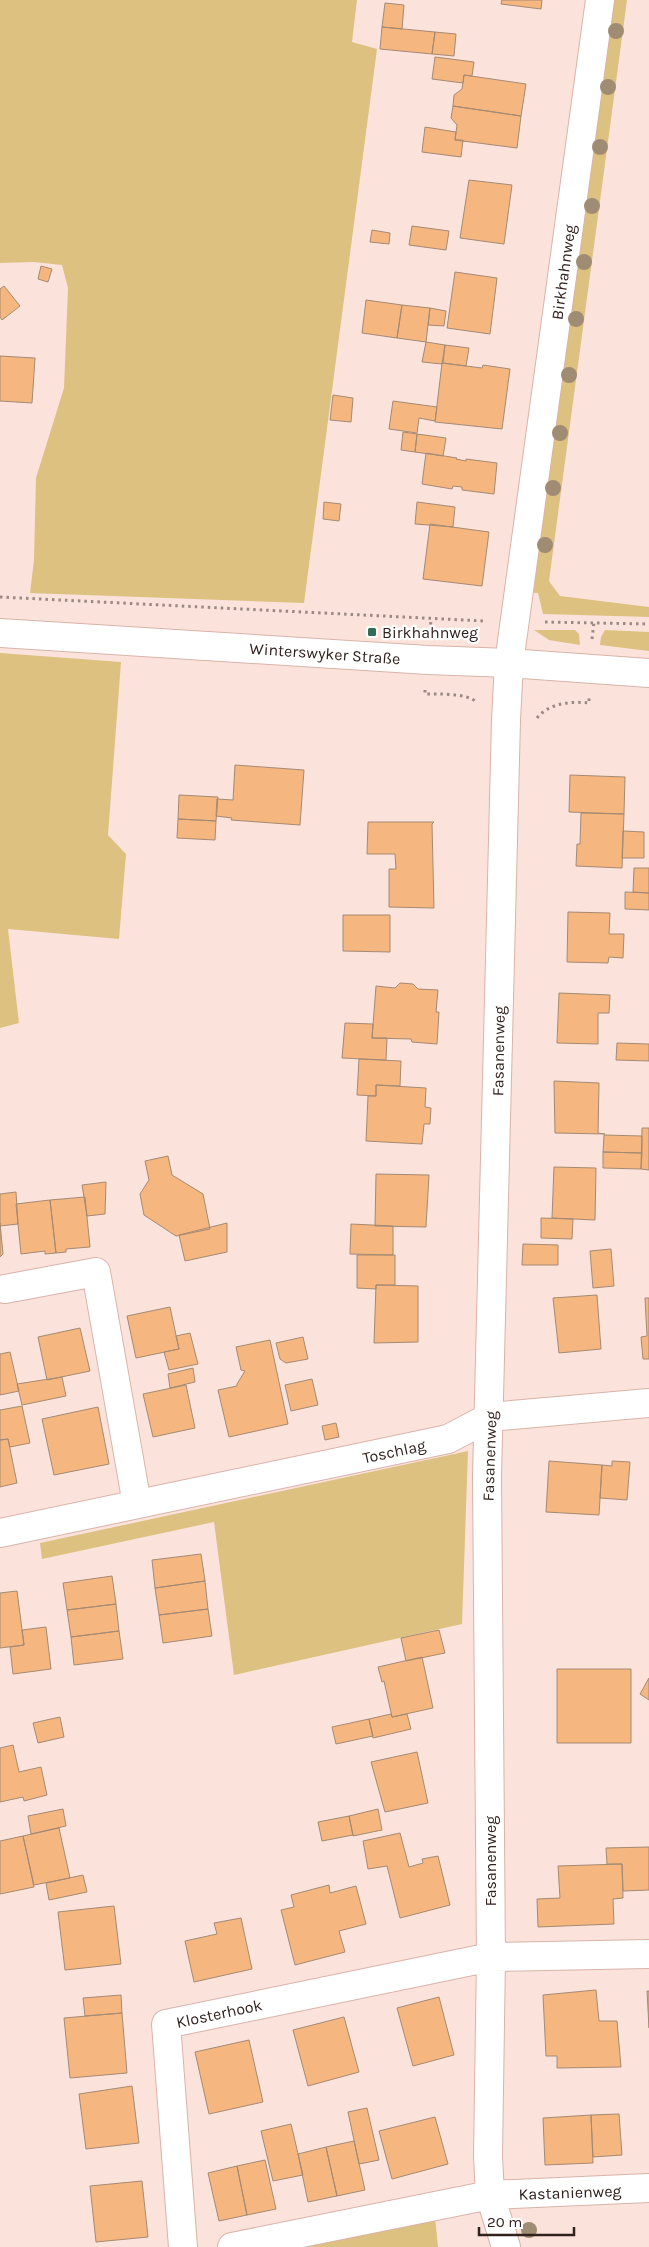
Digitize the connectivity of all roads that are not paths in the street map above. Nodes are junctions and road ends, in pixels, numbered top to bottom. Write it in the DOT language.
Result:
graph roads {
  1 [pos="600,0"];
  2 [pos="0,633"];
  3 [pos="509,663"];
  4 [pos="649,673"];
  5 [pos="5,1289"];
  6 [pos="649,1403"];
  7 [pos="490,1417"];
  8 [pos="137,1504"];
  9 [pos="0,1533"];
  10 [pos="649,1954"];
  11 [pos="491,1957"];
  12 [pos="649,2188"];
  13 [pos="490,2195"];
  14 [pos="183,2247"];
  15 [pos="232,2247"];
  16 [pos="506,2247"];
  1 -- 3 [label="street, Birkhahnweg"];
  2 -- 3 [label="street, Winterswyker Straße"];
  3 -- 4 [label="street, Winterswyker Straße"];
  3 -- 7 [label="street, Fasanenweg"];
  5 -- 8 [label="street"];
  6 -- 7 [label="street, Toschlag"];
  7 -- 8 [label="street, Toschlag"];
  7 -- 11 [label="street, Fasanenweg"];
  8 -- 9 [label="street, Toschlag"];
  10 -- 11 [label="street"];
  11 -- 13 [label="street, Fasanenweg"];
  11 -- 14 [label="street, Klosterhook"];
  12 -- 13 [label="street, Kastanienweg"];
  13 -- 15 [label="street"];
  13 -- 16 [label="street, Fasanenweg"];
}
